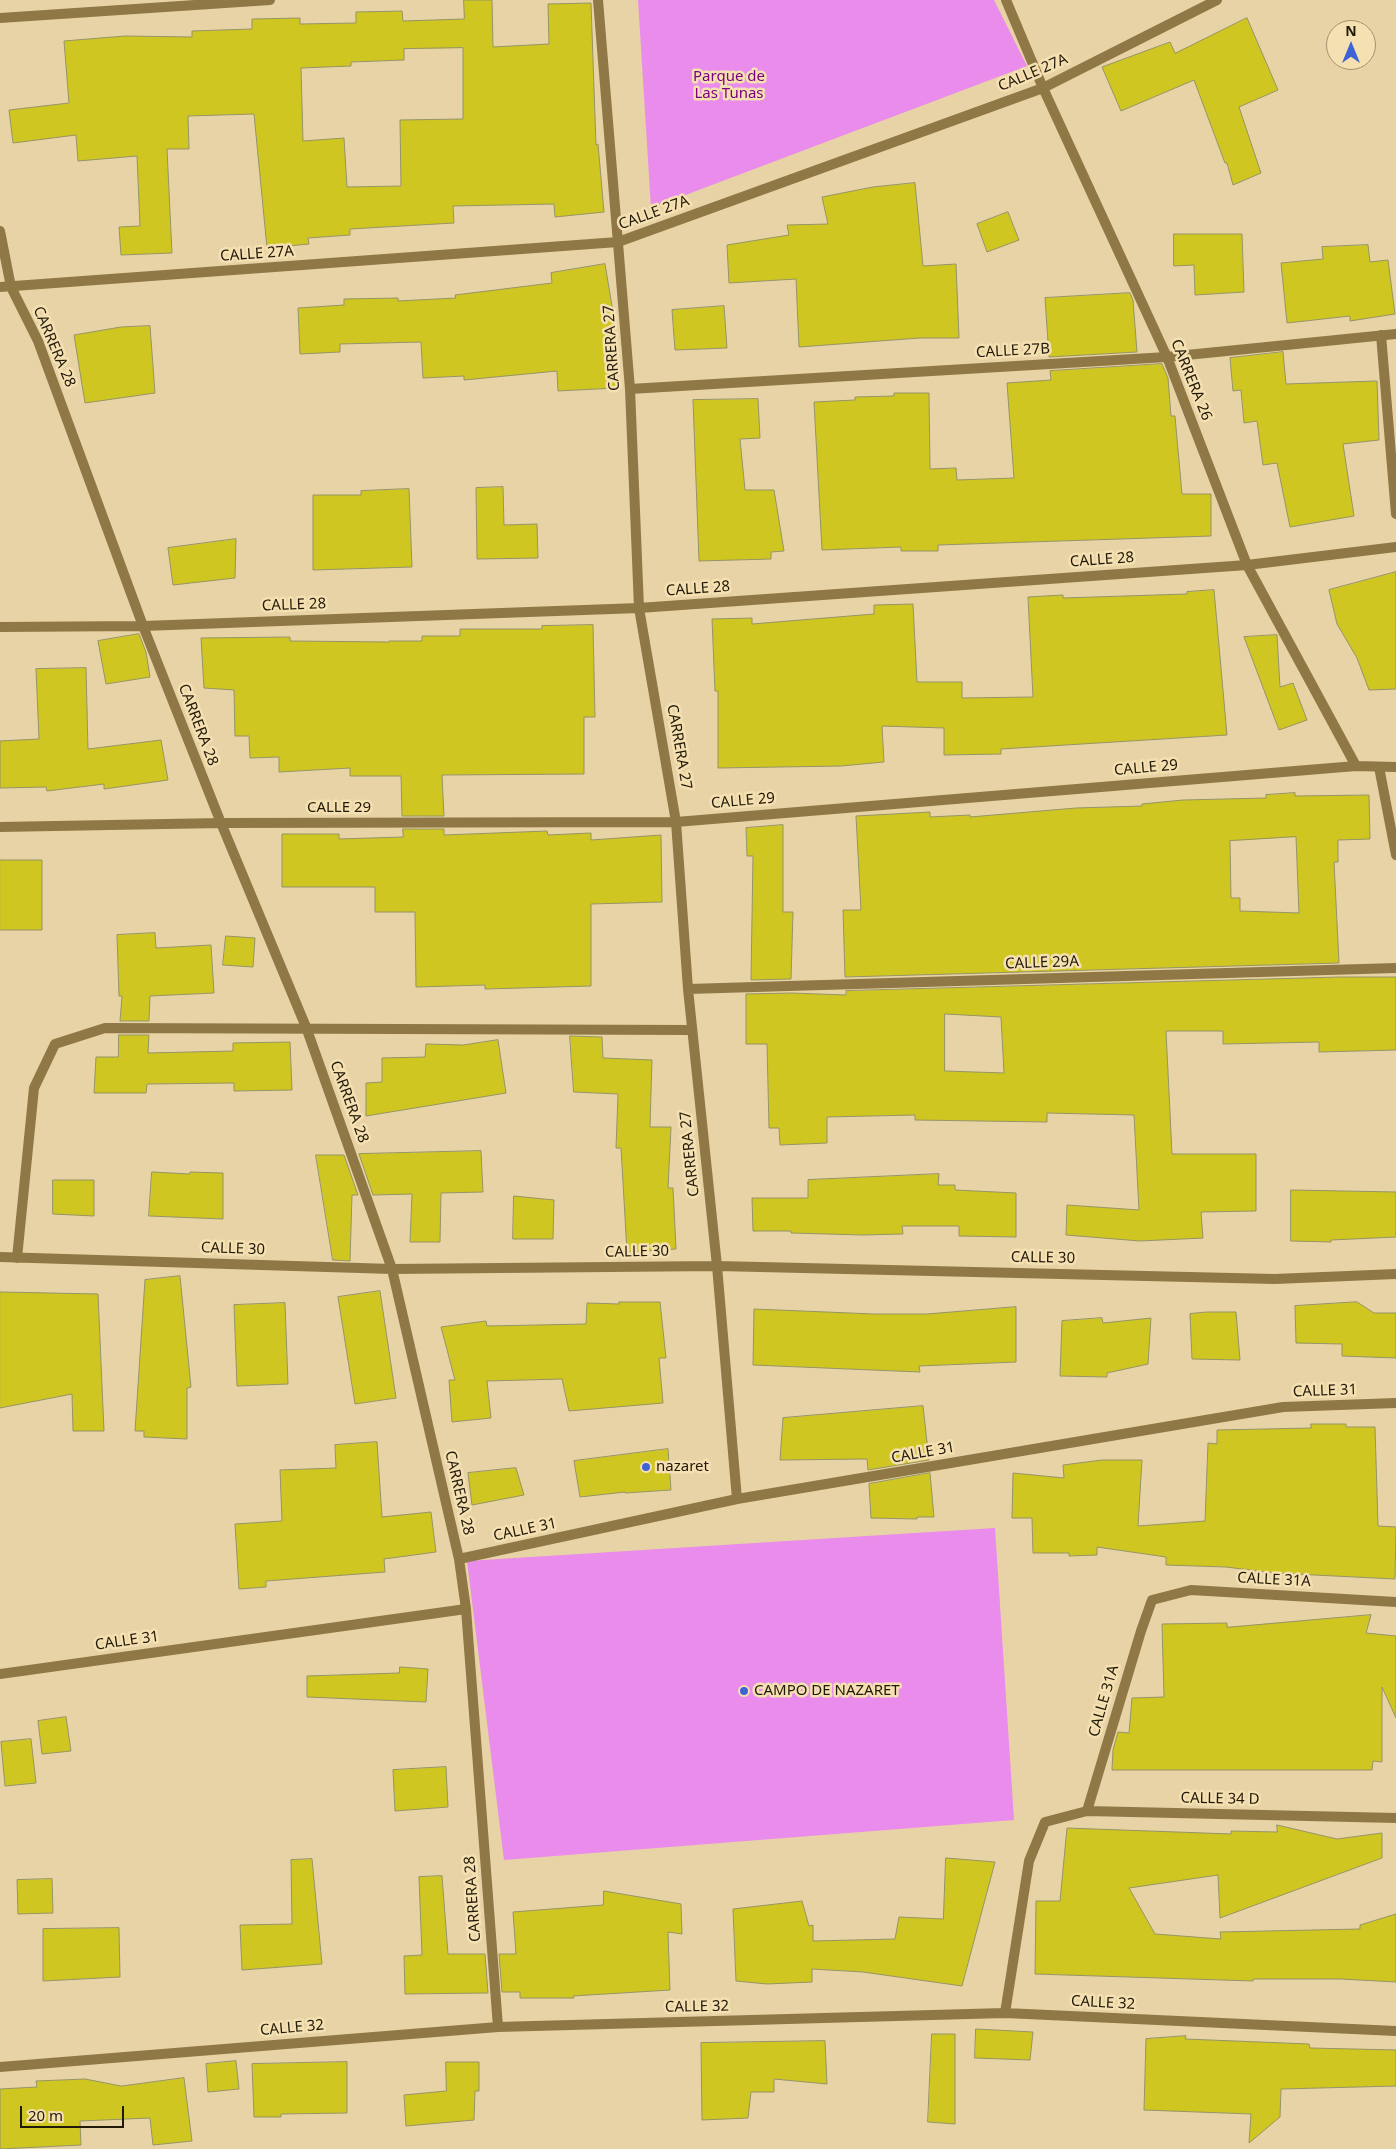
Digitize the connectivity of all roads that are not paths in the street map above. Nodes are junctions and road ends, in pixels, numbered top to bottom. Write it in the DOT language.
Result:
graph roads {
  1 [pos="270,0"];
  2 [pos="598,0"];
  3 [pos="1006,0"];
  4 [pos="1217,0"];
  5 [pos="0,18"];
  6 [pos="1043,88"];
  7 [pos="0,231"];
  8 [pos="618,242"];
  9 [pos="0,287"];
  10 [pos="11,287"];
  11 [pos="1396,334"];
  12 [pos="1381,335"];
  13 [pos="1167,356"];
  14 [pos="630,389"];
  15 [pos="1396,514"];
  16 [pos="1396,547"];
  17 [pos="1247,565"];
  18 [pos="639,608"];
  19 [pos="143,626"];
  20 [pos="0,627"];
  21 [pos="1356,766"];
  22 [pos="1396,767"];
  23 [pos="1380,768"];
  24 [pos="676,822"];
  25 [pos="221,823"];
  26 [pos="0,827"];
  27 [pos="1396,856"];
  28 [pos="1396,968"];
  29 [pos="688,989"];
  30 [pos="306,1027"];
  31 [pos="692,1030"];
  32 [pos="0,1257"];
  33 [pos="16,1258"];
  34 [pos="717,1266"];
  35 [pos="392,1269"];
  36 [pos="1396,1274"];
  37 [pos="1396,1403"];
  38 [pos="737,1499"];
  39 [pos="459,1559"];
  40 [pos="1396,1602"];
  41 [pos="466,1609"];
  42 [pos="0,1674"];
  43 [pos="1087,1811"];
  44 [pos="1396,1818"];
  45 [pos="1006,2014"];
  46 [pos="498,2027"];
  47 [pos="1396,2031"];
  48 [pos="0,2067"];
  1 -- 5 [label="street"];
  2 -- 8 [label="street, CARRERA 27"];
  3 -- 6 [label="street, CARRERA 26"];
  4 -- 6 [label="street, CALLE 27A"];
  6 -- 8 [label="street, CALLE 27A"];
  6 -- 13 [label="street, CARRERA 26"];
  7 -- 10 [label="street, CARRERA 28"];
  8 -- 10 [label="street, CALLE 27A"];
  8 -- 14 [label="street, CARRERA 27"];
  9 -- 10 [label="street, CALLE 27A"];
  10 -- 19 [label="street, CARRERA 28"];
  11 -- 12 [label="street, CALLE 27B"];
  12 -- 13 [label="street, CALLE 27B"];
  12 -- 15 [label="street"];
  13 -- 14 [label="street, CALLE 27B"];
  13 -- 17 [label="street, CARRERA 26"];
  14 -- 18 [label="street, CARRERA 27"];
  16 -- 17 [label="street, CALLE 28"];
  17 -- 18 [label="street, CALLE 28"];
  17 -- 21 [label="street, CARRERA 26"];
  18 -- 19 [label="street, CALLE 28"];
  18 -- 24 [label="street, CARRERA 27"];
  19 -- 20 [label="street, CALLE 28"];
  19 -- 25 [label="street, CARRERA 28"];
  21 -- 23 [label="street, CALLE 29"];
  21 -- 24 [label="street, CALLE 29"];
  22 -- 23 [label="street, CALLE 29"];
  23 -- 27 [label="street"];
  24 -- 25 [label="street, CALLE 29"];
  24 -- 29 [label="street, CARRERA 27"];
  25 -- 26 [label="street, CALLE 29"];
  25 -- 30 [label="street, CARRERA 28"];
  28 -- 29 [label="street, CALLE 29A"];
  29 -- 31 [label="street, CARRERA 27"];
  30 -- 31 [label="street"];
  30 -- 33 [label="street"];
  30 -- 35 [label="street, CARRERA 28"];
  31 -- 34 [label="street, CARRERA 27"];
  32 -- 33 [label="street, CALLE 30"];
  33 -- 35 [label="street, CALLE 30"];
  34 -- 35 [label="street, CALLE 30"];
  34 -- 36 [label="street, CALLE 30"];
  34 -- 38 [label="street, CARRERA 27"];
  35 -- 39 [label="street, CARRERA 28"];
  37 -- 38 [label="street, CALLE 31"];
  38 -- 39 [label="street, CALLE 31"];
  39 -- 41 [label="street, CARRERA 28"];
  40 -- 43 [label="street, CALLE 31A"];
  41 -- 42 [label="street, CALLE 31"];
  41 -- 46 [label="street, CARRERA 28"];
  43 -- 44 [label="street, CALLE 34 D"];
  43 -- 45 [label="street, CALLE 34 D"];
  45 -- 46 [label="street, CALLE 32"];
  45 -- 47 [label="street, CALLE 32"];
  46 -- 48 [label="street, CALLE 32"];
}
